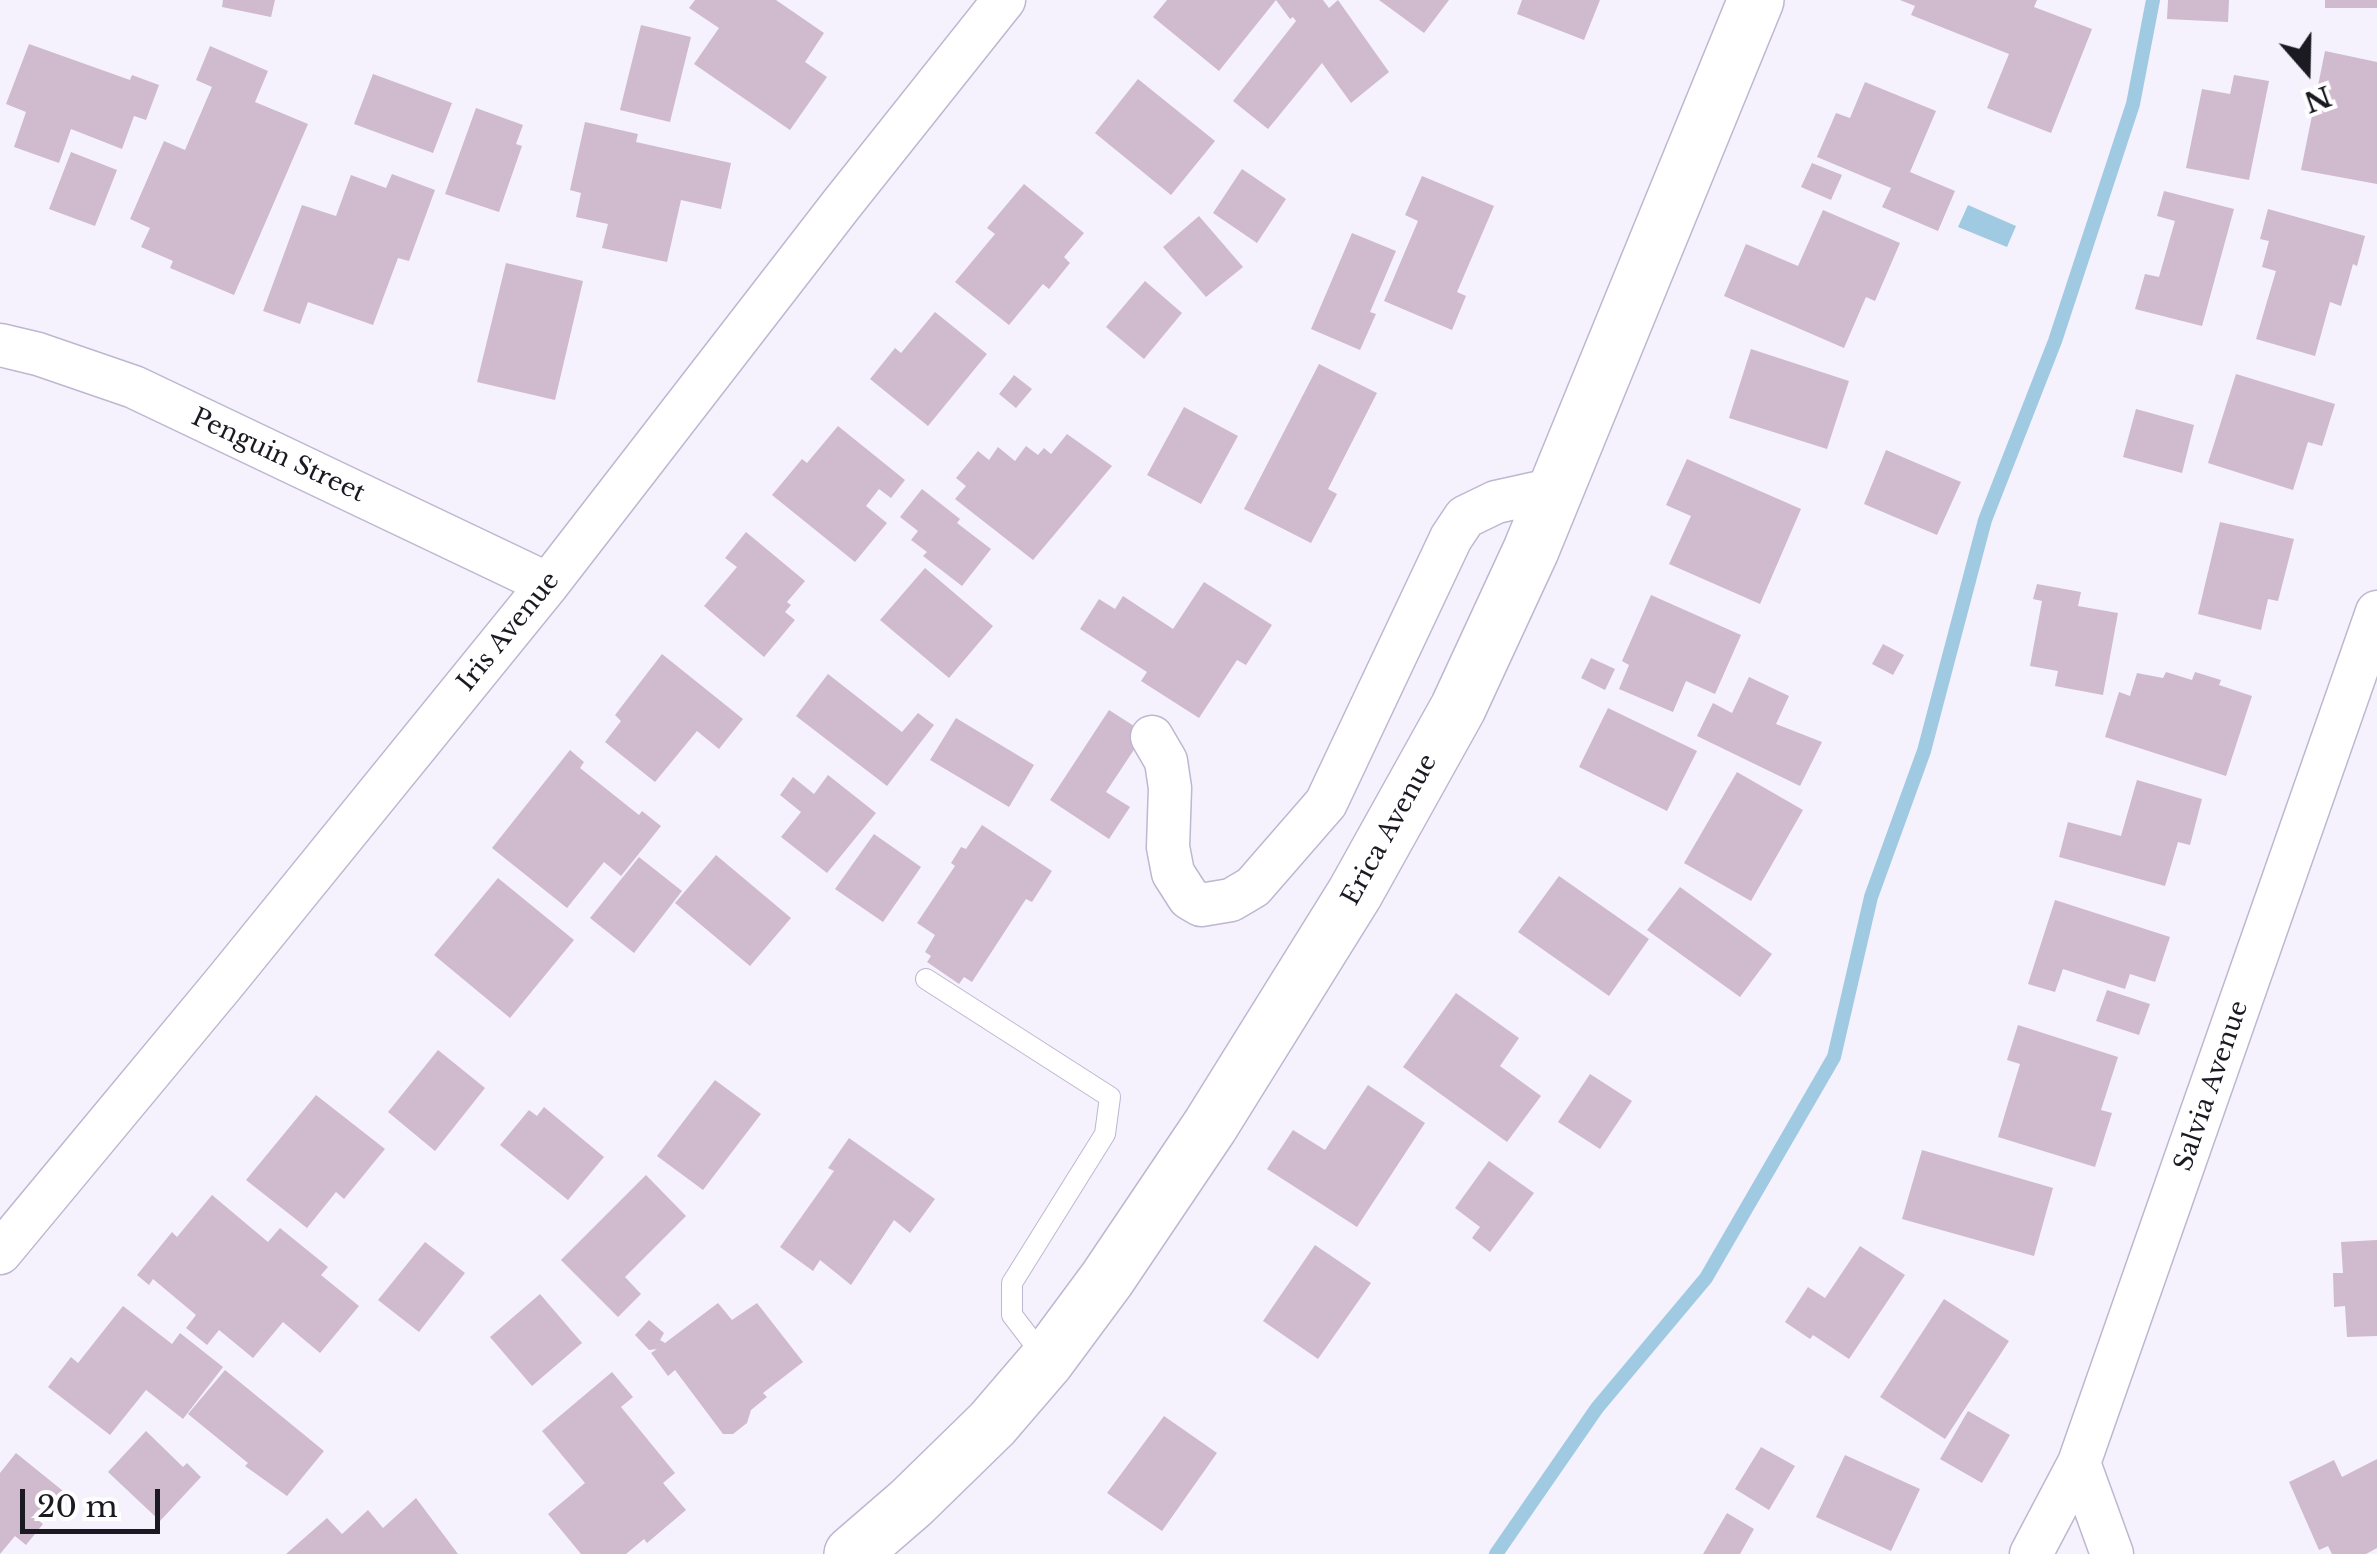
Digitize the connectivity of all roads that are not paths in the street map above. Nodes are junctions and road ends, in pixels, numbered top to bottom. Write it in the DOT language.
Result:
graph roads {
  1 [pos="1004,0"];
  2 [pos="1756,0"];
  3 [pos="0,346"];
  4 [pos="1555,489"];
  5 [pos="548,584"];
  6 [pos="2377,612"];
  7 [pos="1152,737"];
  8 [pos="926,979"];
  9 [pos="0,1253"];
  10 [pos="1047,1360"];
  11 [pos="2079,1463"];
  12 [pos="852,1554"];
  13 [pos="2031,1554"];
  14 [pos="2112,1554"];
  1 -- 5 [label="street, Iris Avenue"];
  2 -- 4 [label="street, Erica Avenue"];
  3 -- 5 [label="street, Penguin Street"];
  4 -- 7 [label="street"];
  4 -- 10 [label="street, Erica Avenue"];
  5 -- 9 [label="street, Iris Avenue"];
  6 -- 11 [label="street, Salvia Avenue"];
  8 -- 10 [label="lane"];
  10 -- 12 [label="street, Erica Avenue"];
  11 -- 13 [label="street, Salvia Avenue"];
  11 -- 14 [label="street"];
}
